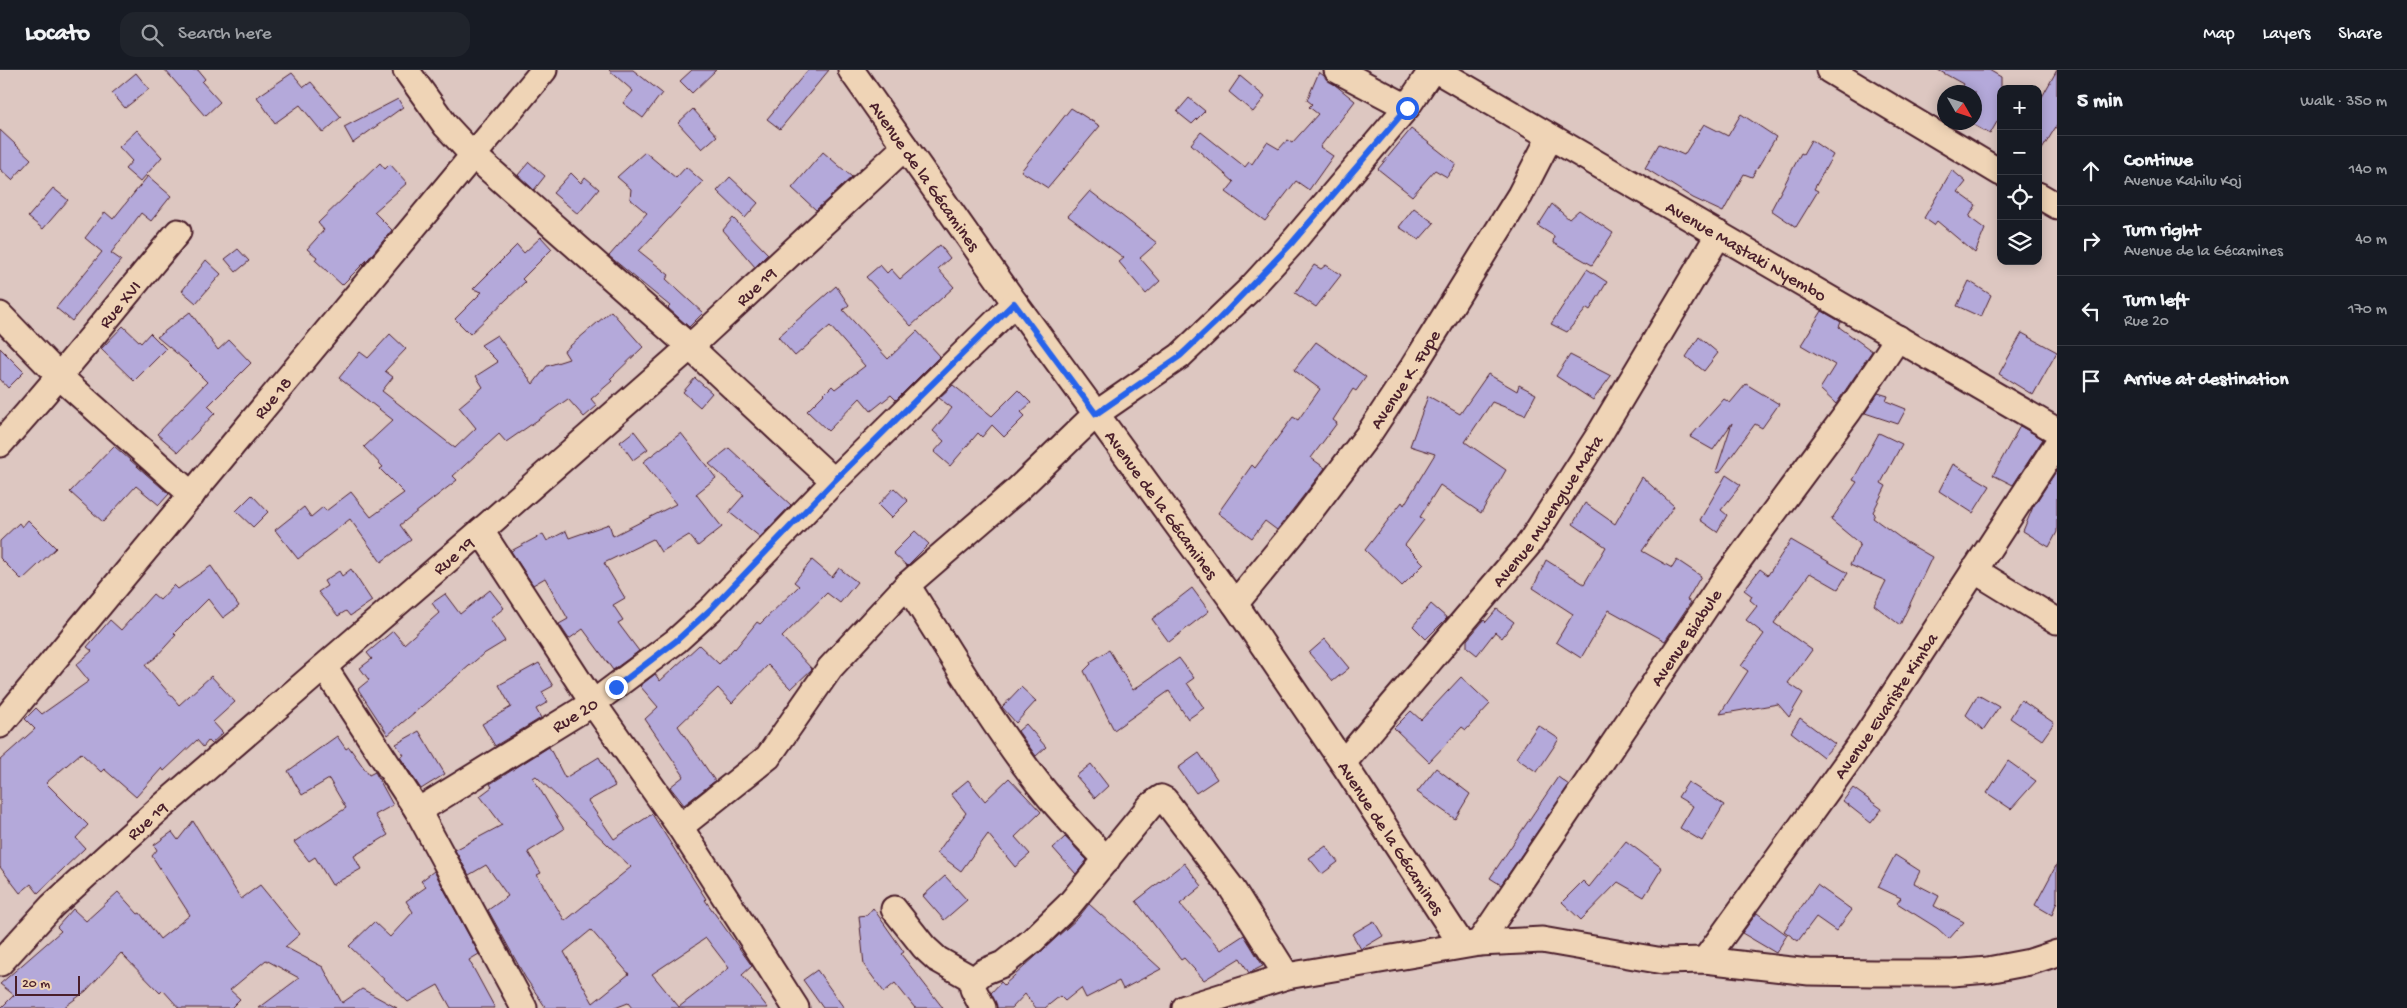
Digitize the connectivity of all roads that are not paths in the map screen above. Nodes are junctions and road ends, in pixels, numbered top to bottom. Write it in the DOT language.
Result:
graph roads {
  1 [pos="406,70"];
  2 [pos="544,70"];
  3 [pos="851,70"];
  4 [pos="1337,70"];
  5 [pos="1434,70"];
  6 [pos="1829,70"];
  7 [pos="1407,108"];
  8 [pos="1550,137"];
  9 [pos="906,147"];
  10 [pos="472,154"];
  11 [pos="1997,171"];
  12 [pos="2042,197"];
  13 [pos="2057,206"];
  14 [pos="178,232"];
  15 [pos="1719,234"];
  16 [pos="1014,303"];
  17 [pos="0,316"];
  18 [pos="1898,338"];
  19 [pos="690,347"];
  20 [pos="60,377"];
  21 [pos="1096,414"];
  22 [pos="2057,431"];
  23 [pos="0,444"];
  24 [pos="2057,444"];
  25 [pos="834,481"];
  26 [pos="192,495"];
  27 [pos="481,531"];
  28 [pos="1974,570"];
  29 [pos="907,585"];
  30 [pos="1235,604"];
  31 [pos="2057,621"];
  32 [pos="324,667"];
  33 [pos="593,703"];
  34 [pos="0,725"];
  35 [pos="1343,763"];
  36 [pos="418,811"];
  37 [pos="680,827"];
  38 [pos="1107,860"];
  39 [pos="894,908"];
  40 [pos="1470,944"];
  41 [pos="2057,953"];
  42 [pos="1705,960"];
  43 [pos="0,963"];
  44 [pos="1287,976"];
  45 [pos="974,980"];
  46 [pos="524,1008"];
  47 [pos="796,1008"];
  48 [pos="983,1008"];
  49 [pos="1185,1008"];
  1 -- 10 [label="street"];
  2 -- 10 [label="street, Rue 18"];
  3 -- 9 [label="street, Avenue de la Gécamines"];
  4 -- 7 [label="street"];
  5 -- 7 [label="street"];
  5 -- 8 [label="street, Avenue Mastaki Nyembo"];
  6 -- 11 [label="street"];
  7 -- 21 [label="street"];
  8 -- 15 [label="street, Avenue Mastaki Nyembo"];
  8 -- 30 [label="street, Avenue K. Fupe"];
  9 -- 16 [label="street, Avenue de la Gécamines"];
  9 -- 19 [label="street, Rue 19"];
  10 -- 19 [label="street"];
  10 -- 26 [label="street, Rue 18"];
  12 -- 13 [label="street"];
  14 -- 20 [label="street, Rue XVI"];
  15 -- 18 [label="street, Avenue Mastaki Nyembo"];
  15 -- 35 [label="street, Avenue Mwengwe Mata"];
  16 -- 21 [label="street, Avenue de la Gécamines"];
  16 -- 25 [label="street, Rue 20"];
  17 -- 20 [label="street"];
  18 -- 22 [label="street, Avenue Mastaki Nyembo"];
  18 -- 40 [label="street, Avenue Biabule"];
  19 -- 25 [label="street"];
  19 -- 27 [label="street, Rue 19"];
  20 -- 23 [label="street, Rue XVI"];
  20 -- 26 [label="street"];
  21 -- 29 [label="street"];
  21 -- 30 [label="street, Avenue de la Gécamines"];
  24 -- 28 [label="street, Avenue Evariste Kimba"];
  25 -- 33 [label="street, Rue 20"];
  26 -- 34 [label="street, Rue 18"];
  27 -- 32 [label="street, Rue 19"];
  27 -- 33 [label="street"];
  28 -- 31 [label="street"];
  28 -- 42 [label="street, Avenue Evariste Kimba"];
  29 -- 37 [label="street"];
  29 -- 38 [label="street"];
  30 -- 35 [label="street, Avenue de la Gécamines"];
  32 -- 36 [label="street"];
  32 -- 43 [label="street, Rue 19"];
  33 -- 36 [label="street, Rue 20"];
  33 -- 37 [label="street"];
  35 -- 40 [label="street, Avenue de la Gécamines"];
  36 -- 46 [label="street"];
  37 -- 47 [label="street"];
  38 -- 44 [label="street"];
  38 -- 45 [label="street"];
  39 -- 45 [label="street"];
  40 -- 42 [label="street"];
  40 -- 44 [label="street"];
  41 -- 42 [label="street"];
  44 -- 49 [label="street"];
  45 -- 48 [label="street"];
}
